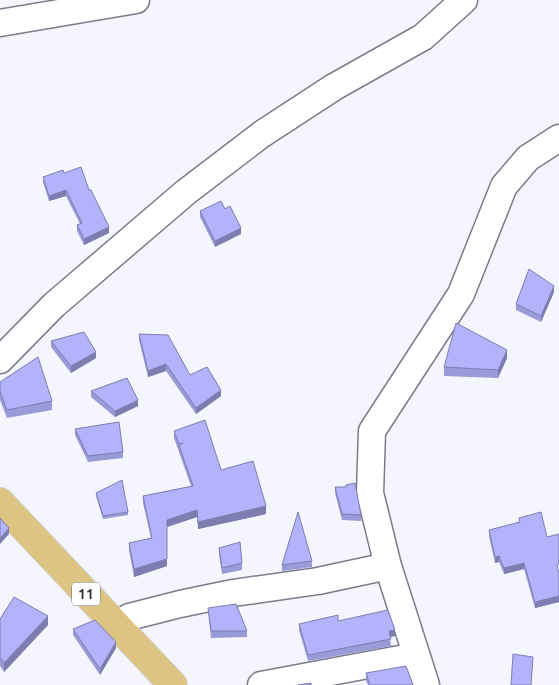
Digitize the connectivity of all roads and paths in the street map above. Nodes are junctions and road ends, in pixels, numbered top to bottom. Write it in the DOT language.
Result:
graph roads {
  1 [pos="136,0"];
  2 [pos="464,0"];
  3 [pos="0,23"];
  4 [pos="559,138"];
  5 [pos="0,360"];
  6 [pos="0,502"];
  7 [pos="388,566"];
  8 [pos="118,626"];
  9 [pos="416,656"];
  10 [pos="173,685"];
  11 [pos="261,685"];
  12 [pos="426,685"];
  1 -- 3 [label="street"];
  2 -- 5 [label="street"];
  4 -- 7 [label="street"];
  6 -- 8 [label="main road, 11"];
  7 -- 8 [label="street"];
  7 -- 9 [label="street"];
  8 -- 10 [label="main road, 11"];
  9 -- 11 [label="street"];
  9 -- 12 [label="street"];
}
